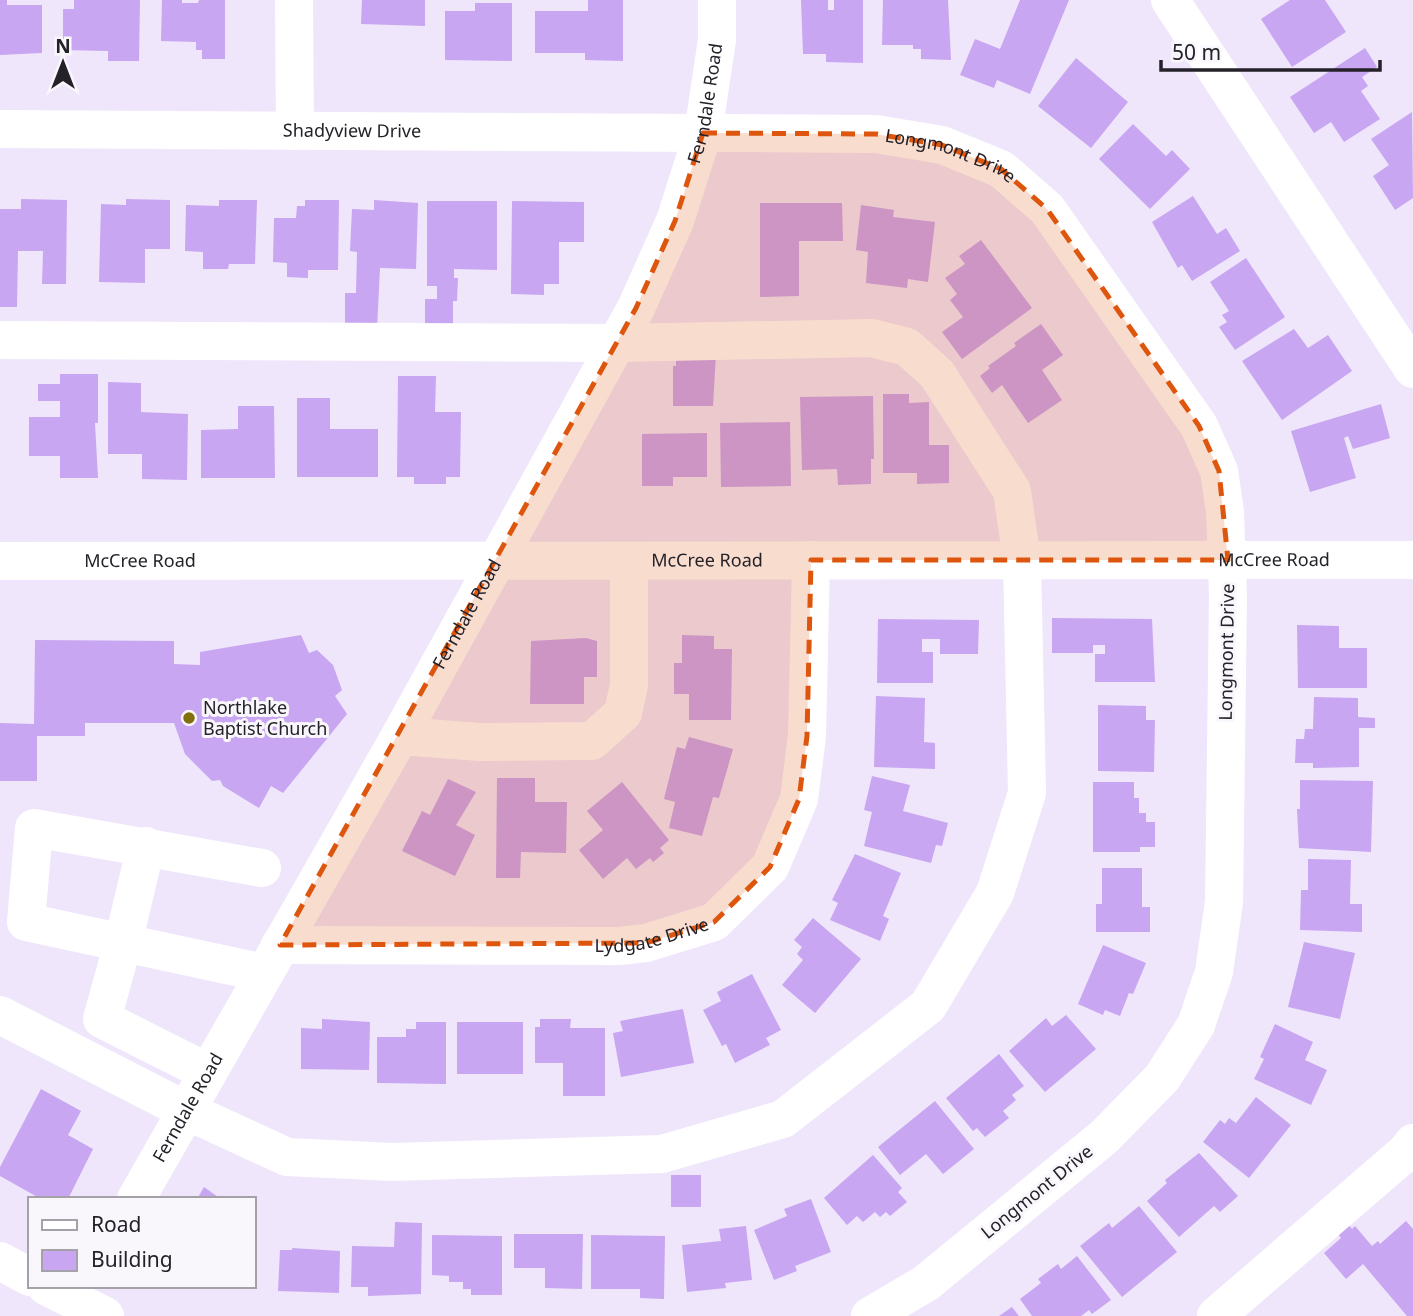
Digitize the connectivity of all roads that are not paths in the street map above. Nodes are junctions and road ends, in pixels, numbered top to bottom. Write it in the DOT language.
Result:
graph roads {
  1 [pos="294,0"];
  2 [pos="717,0"];
  3 [pos="1170,0"];
  4 [pos="0,130"];
  5 [pos="295,131"];
  6 [pos="704,133"];
  7 [pos="0,340"];
  8 [pos="617,343"];
  9 [pos="1413,369"];
  10 [pos="811,560"];
  11 [pos="1022,560"];
  12 [pos="1228,560"];
  13 [pos="1413,560"];
  14 [pos="0,561"];
  15 [pos="629,561"];
  16 [pos="496,562"];
  17 [pos="400,736"];
  18 [pos="146,846"];
  19 [pos="262,868"];
  20 [pos="123,943"];
  21 [pos="272,959"];
  22 [pos="0,1015"];
  23 [pos="207,1072"];
  24 [pos="185,1110"];
  25 [pos="1413,1143"];
  26 [pos="137,1197"];
  27 [pos="0,1261"];
  28 [pos="28,1276"];
  29 [pos="870,1316"];
  30 [pos="1216,1316"];
  1 -- 5 [label="street"];
  2 -- 6 [label="street, Ferndale Road"];
  3 -- 9 [label="street"];
  4 -- 5 [label="street, Shadyview Drive"];
  5 -- 6 [label="street, Shadyview Drive"];
  6 -- 8 [label="street, Ferndale Road"];
  6 -- 12 [label="street, Longmont Drive"];
  7 -- 8 [label="street"];
  8 -- 11 [label="street"];
  8 -- 16 [label="street, Ferndale Road"];
  10 -- 11 [label="street, McCree Road"];
  10 -- 15 [label="street, McCree Road"];
  10 -- 21 [label="street, Lydgate Drive"];
  11 -- 12 [label="street, McCree Road"];
  11 -- 24 [label="street"];
  12 -- 13 [label="street, McCree Road"];
  12 -- 29 [label="street, Longmont Drive"];
  14 -- 16 [label="street, McCree Road"];
  15 -- 16 [label="street, McCree Road"];
  15 -- 17 [label="street"];
  16 -- 17 [label="street, Ferndale Road"];
  17 -- 21 [label="street, Ferndale Road"];
  18 -- 19 [label="street"];
  18 -- 20 [label="street"];
  18 -- 20 [label="street, Lydgate Drive"];
  20 -- 21 [label="street, Lydgate Drive"];
  20 -- 23 [label="street"];
  21 -- 23 [label="street, Ferndale Road"];
  22 -- 24 [label="street"];
  23 -- 24 [label="street, Ferndale Road"];
  24 -- 26 [label="street, Ferndale Road"];
  25 -- 30 [label="street"];
  27 -- 28 [label="street"];
}
